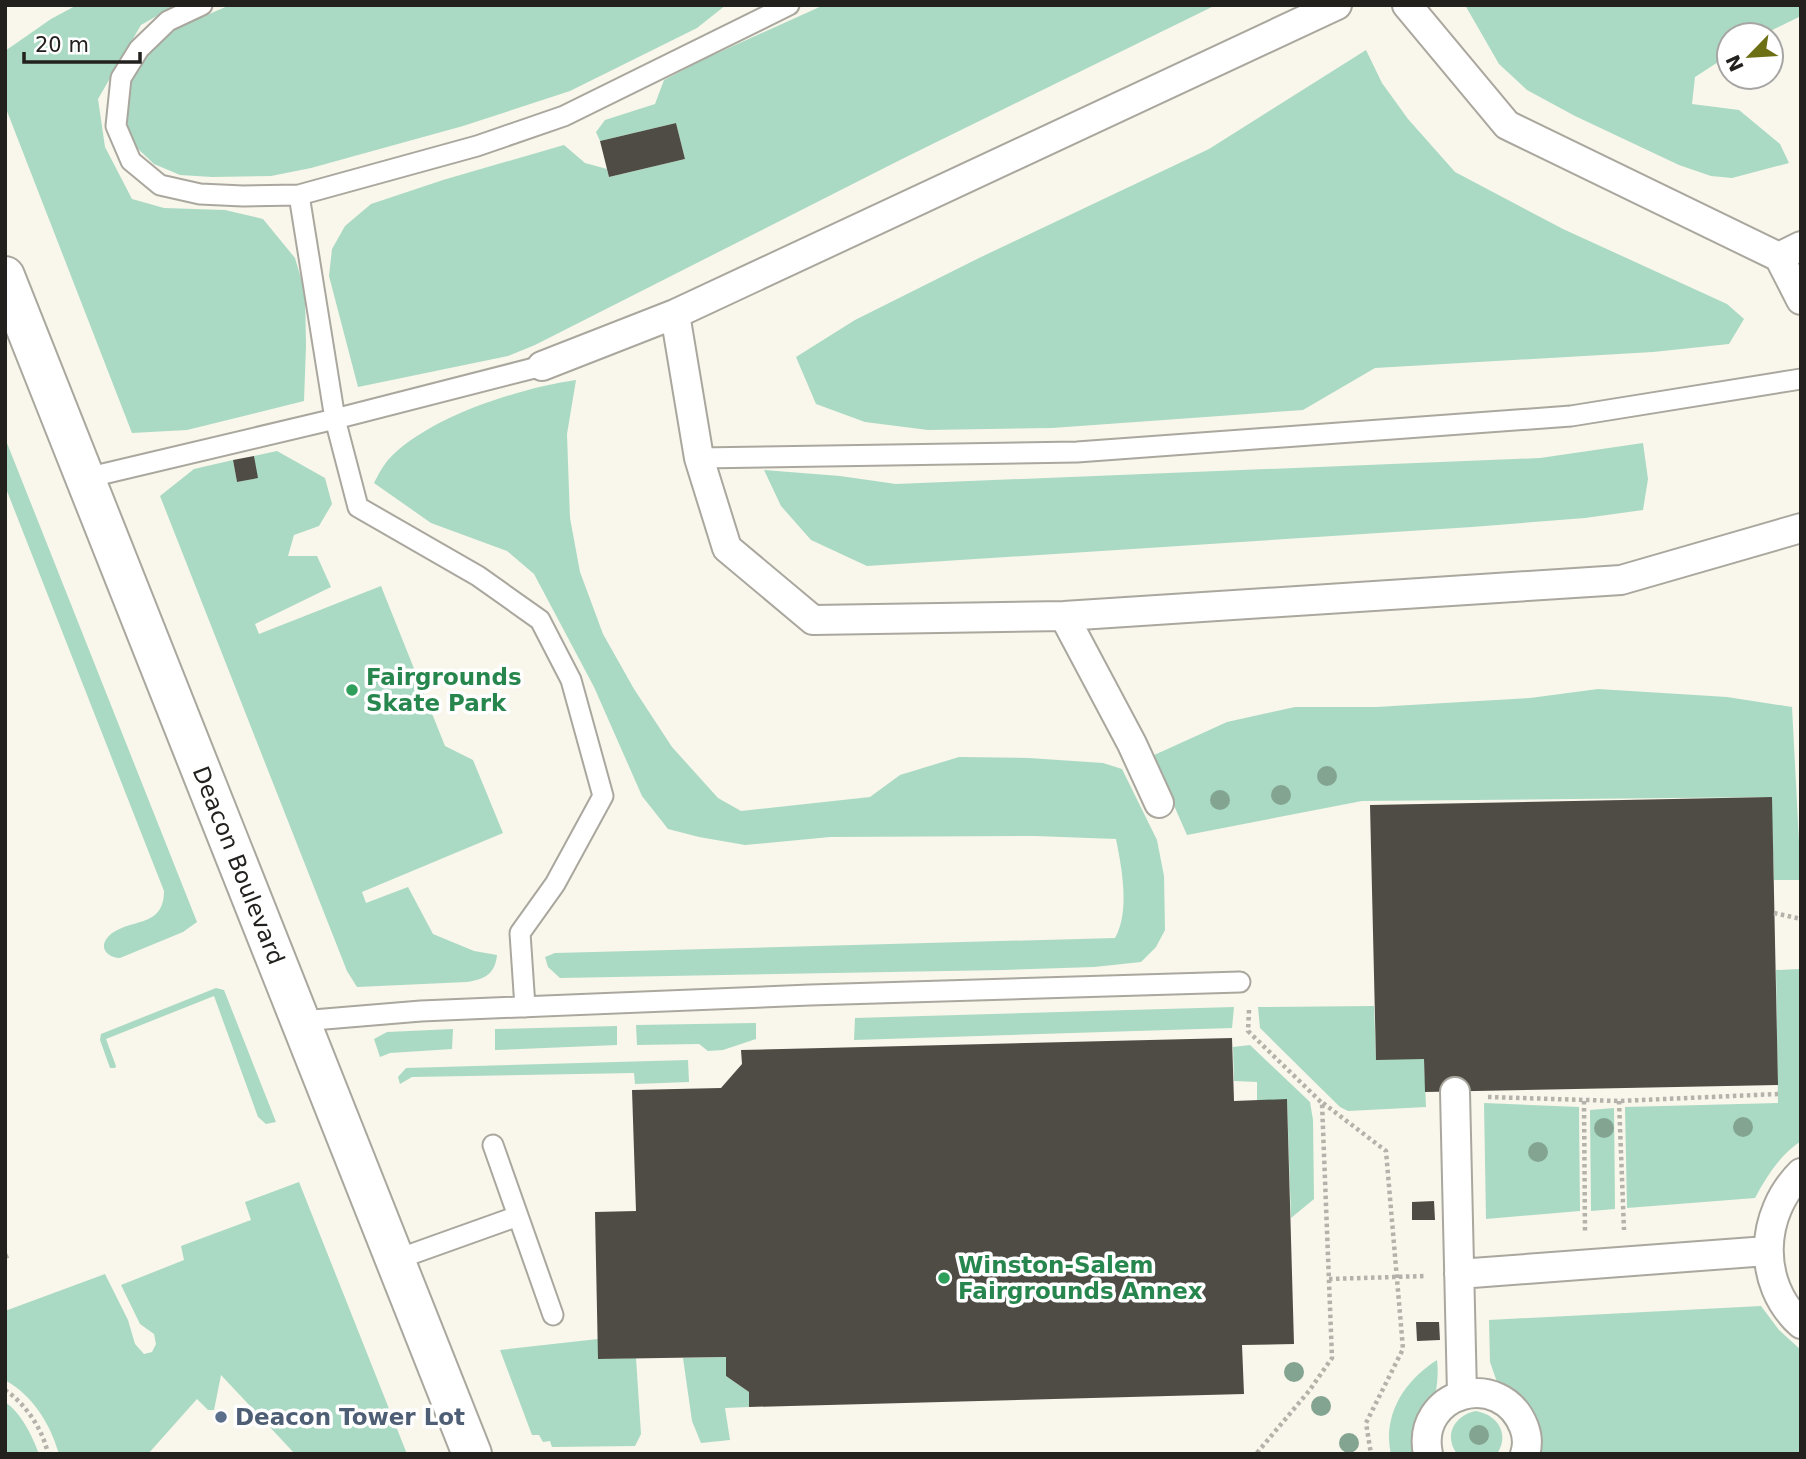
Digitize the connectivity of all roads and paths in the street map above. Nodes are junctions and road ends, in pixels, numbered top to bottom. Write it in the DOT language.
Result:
graph roads {
  1 [pos="202,5"];
  2 [pos="789,5"];
  3 [pos="1337,5"];
  4 [pos="1408,5"];
  5 [pos="299,195"];
  6 [pos="1790,251"];
  7 [pos="5,276"];
  8 [pos="1801,300"];
  9 [pos="676,314"];
  10 [pos="541,366"];
  11 [pos="1801,379"];
  12 [pos="335,419"];
  13 [pos="699,458"];
  14 [pos="86,478"];
  15 [pos="1801,528"];
  16 [pos="1064,616"];
  17 [pos="1159,803"];
  18 [pos="1774,913"];
  19 [pos="1801,919"];
  20 [pos="1240,982"];
  21 [pos="1249,1006"];
  22 [pos="525,1007"];
  23 [pos="301,1021"];
  24 [pos="1779,1094"];
  25 [pos="1455,1095"];
  26 [pos="1584,1101"];
  27 [pos="1619,1101"];
  28 [pos="1322,1102"];
  29 [pos="493,1145"];
  30 [pos="1801,1173"];
  31 [pos="518,1216"];
  32 [pos="1768,1251"];
  33 [pos="395,1260"];
  34 [pos="1626,1262"];
  35 [pos="1585,1265"];
  36 [pos="1459,1274"];
  37 [pos="1397,1276"];
  38 [pos="1329,1279"];
  39 [pos="553,1315"];
  40 [pos="1801,1324"];
  41 [pos="5,1390"];
  42 [pos="1462,1394"];
  43 [pos="48,1454"];
  44 [pos="472,1454"];
  45 [pos="1256,1454"];
  46 [pos="1371,1454"];
  47 [pos="1428,1454"];
  48 [pos="1525,1454"];
  1 -- 5 [label="lane"];
  2 -- 5 [label="lane"];
  3 -- 9 [label="street"];
  4 -- 6 [label="street"];
  5 -- 12 [label="lane"];
  6 -- 8 [label="street"];
  7 -- 14 [label="street, Deacon Boulevard"];
  9 -- 10 [label="street"];
  9 -- 13 [label="street"];
  10 -- 12 [label="lane"];
  11 -- 13 [label="lane"];
  12 -- 14 [label="lane"];
  12 -- 22 [label="lane"];
  13 -- 16 [label="street"];
  14 -- 23 [label="street, Deacon Boulevard"];
  15 -- 16 [label="street"];
  16 -- 17 [label="street"];
  18 -- 19 [label="path"];
  20 -- 22 [label="lane"];
  21 -- 28 [label="path"];
  22 -- 23 [label="lane"];
  23 -- 33 [label="street, Deacon Boulevard"];
  24 -- 27 [label="path"];
  25 -- 26 [label="path"];
  25 -- 36 [label="street"];
  26 -- 27 [label="path"];
  26 -- 35 [label="path"];
  27 -- 34 [label="path"];
  28 -- 37 [label="path"];
  28 -- 38 [label="path"];
  29 -- 31 [label="lane"];
  30 -- 32 [label="street"];
  31 -- 33 [label="lane"];
  31 -- 39 [label="lane"];
  32 -- 34 [label="street"];
  32 -- 40 [label="street"];
  33 -- 44 [label="street, Deacon Boulevard"];
  34 -- 35 [label="street"];
  35 -- 36 [label="street"];
  36 -- 37 [label="path"];
  36 -- 42 [label="street"];
  37 -- 38 [label="path"];
  37 -- 46 [label="path"];
  38 -- 45 [label="path"];
  41 -- 43 [label="path"];
  42 -- 47 [label="street"];
  42 -- 48 [label="street"];
}
